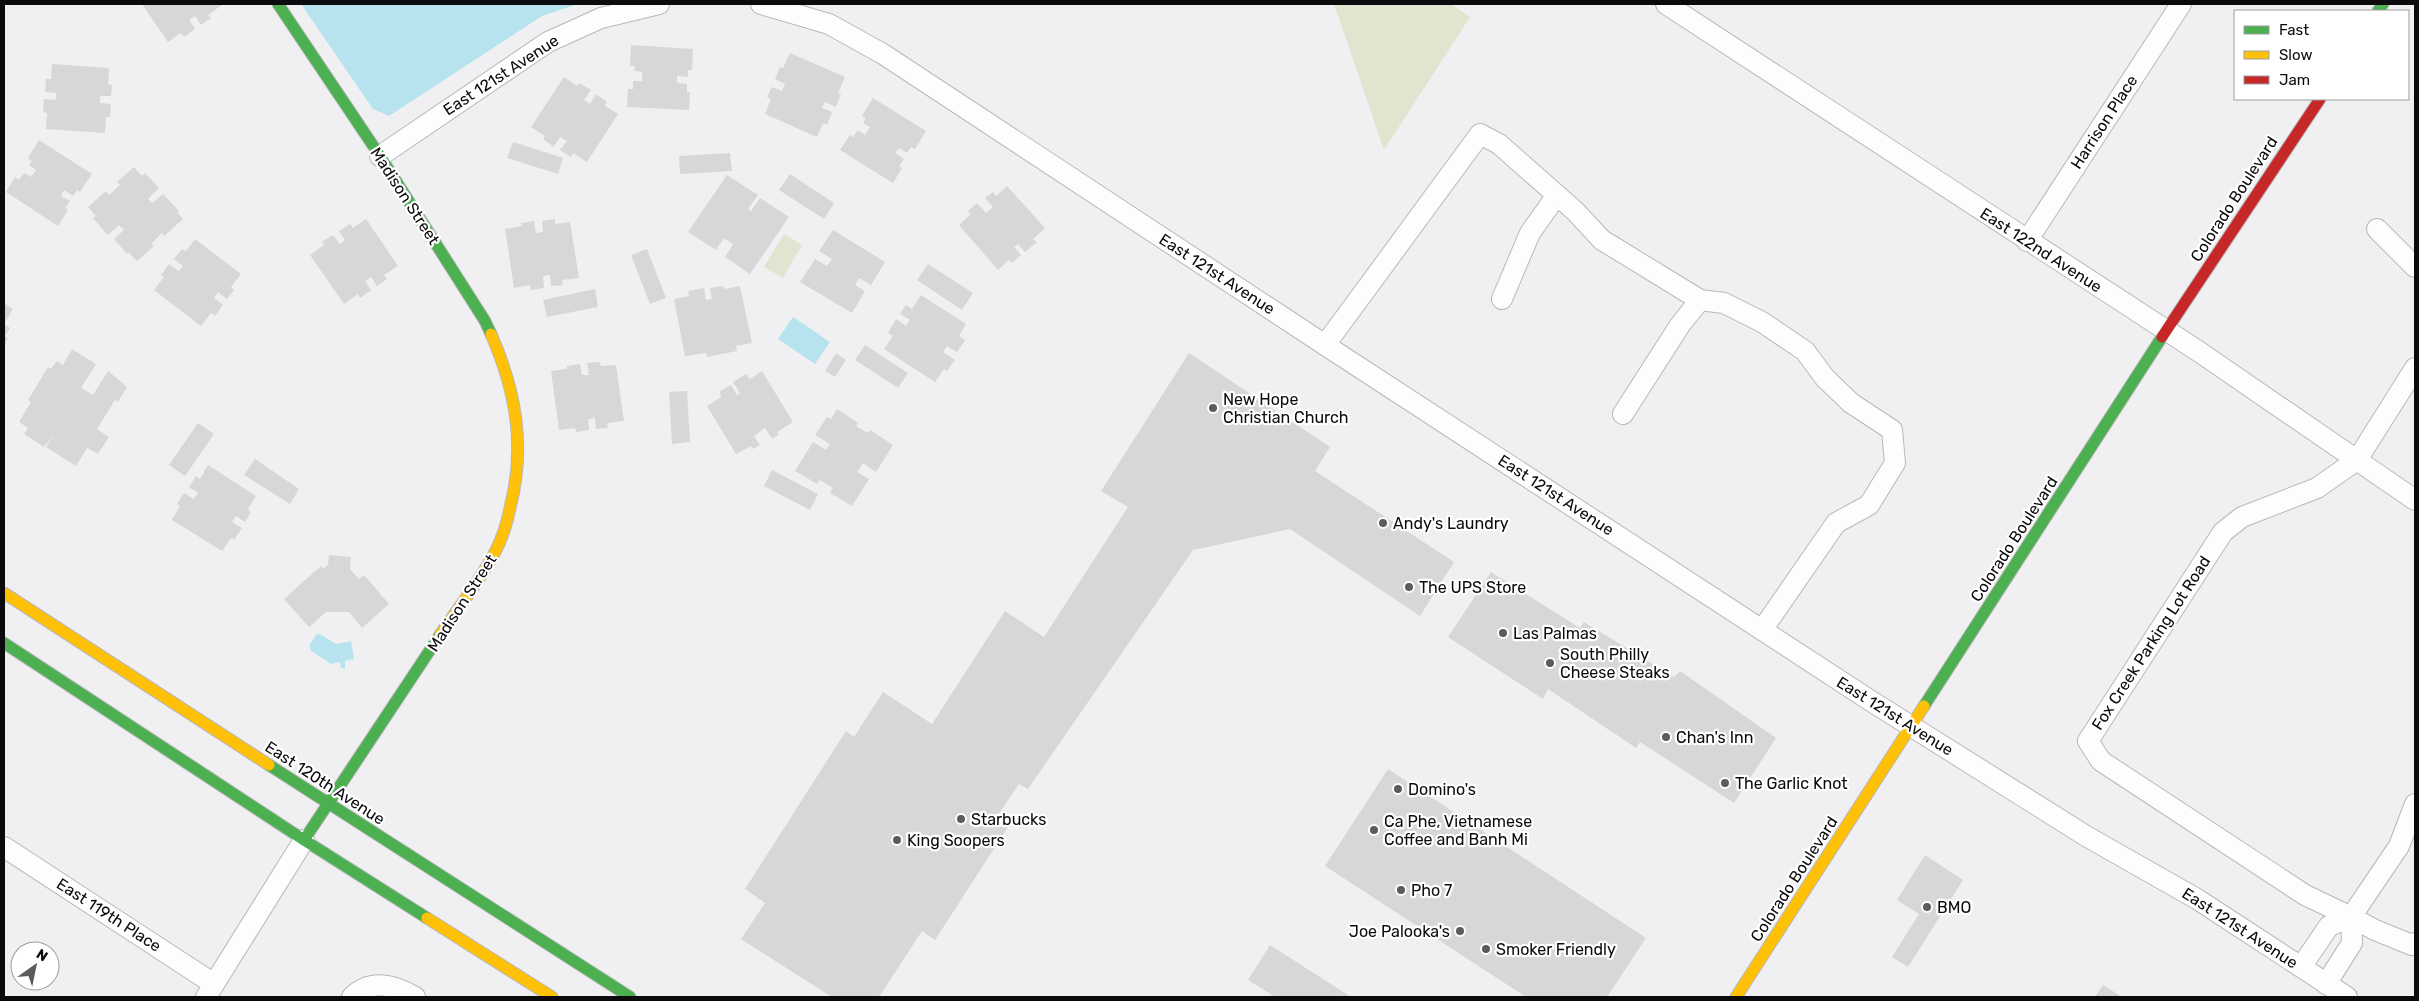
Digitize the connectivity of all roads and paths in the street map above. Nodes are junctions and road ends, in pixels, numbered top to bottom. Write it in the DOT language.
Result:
graph roads {
  1 [pos="278,4"];
  2 [pos="659,4"];
  3 [pos="761,4"];
  4 [pos="1666,4"];
  5 [pos="2181,4"];
  6 [pos="2319,100"];
  7 [pos="380,156"];
  8 [pos="1557,195"];
  9 [pos="2377,229"];
  10 [pos="2027,241"];
  11 [pos="2415,267"];
  12 [pos="1502,299"];
  13 [pos="1700,300"];
  14 [pos="2166,331"];
  15 [pos="1324,345"];
  16 [pos="2415,368"];
  17 [pos="1623,414"];
  18 [pos="2357,460"];
  19 [pos="2415,500"];
  20 [pos="4,593"];
  21 [pos="1762,630"];
  22 [pos="4,643"];
  23 [pos="1912,727"];
  24 [pos="327,803"];
  25 [pos="2415,804"];
  26 [pos="304,840"];
  27 [pos="4,846"];
  28 [pos="2351,917"];
  29 [pos="2415,943"];
  30 [pos="2301,967"];
  31 [pos="2326,984"];
  32 [pos="210,991"];
  33 [pos="408,993"];
  34 [pos="352,997"];
  35 [pos="552,997"];
  36 [pos="630,997"];
  37 [pos="1736,997"];
  38 [pos="2347,997"];
  1 -- 7 [label="main road, Madison Street"];
  2 -- 7 [label="street, East 121st Avenue"];
  3 -- 15 [label="street, East 121st Avenue"];
  4 -- 10 [label="street, East 122nd Avenue"];
  5 -- 10 [label="street, Harrison Place"];
  6 -- 14 [label="main road, Colorado Boulevard"];
  7 -- 24 [label="main road, Madison Street"];
  8 -- 12 [label="street"];
  8 -- 13 [label="street"];
  8 -- 15 [label="street"];
  9 -- 11 [label="street"];
  10 -- 14 [label="street, East 122nd Avenue"];
  13 -- 17 [label="street"];
  13 -- 21 [label="street"];
  14 -- 18 [label="street, East 122nd Avenue"];
  14 -- 23 [label="main road, Colorado Boulevard"];
  15 -- 21 [label="street, East 121st Avenue"];
  16 -- 18 [label="street"];
  18 -- 19 [label="street, East 122nd Avenue"];
  18 -- 28 [label="street, Fox Creek Parking Lot Road"];
  20 -- 24 [label="main road, East 120th Avenue"];
  21 -- 23 [label="street, East 121st Avenue"];
  22 -- 26 [label="main road"];
  23 -- 30 [label="street, East 121st Avenue"];
  23 -- 37 [label="main road, Colorado Boulevard"];
  24 -- 26 [label="main road, Madison Street"];
  24 -- 36 [label="main road, East 120th Avenue"];
  25 -- 28 [label="street"];
  26 -- 32 [label="street, Madison Street"];
  26 -- 35 [label="main road"];
  27 -- 32 [label="street, East 119th Place"];
  28 -- 29 [label="street, Fox Creek Parking Lot Road"];
  28 -- 30 [label="street"];
  28 -- 31 [label="street"];
  30 -- 31 [label="street, East 121st Avenue"];
  31 -- 38 [label="street, East 121st Avenue"];
  33 -- 34 [label="street"];
}
